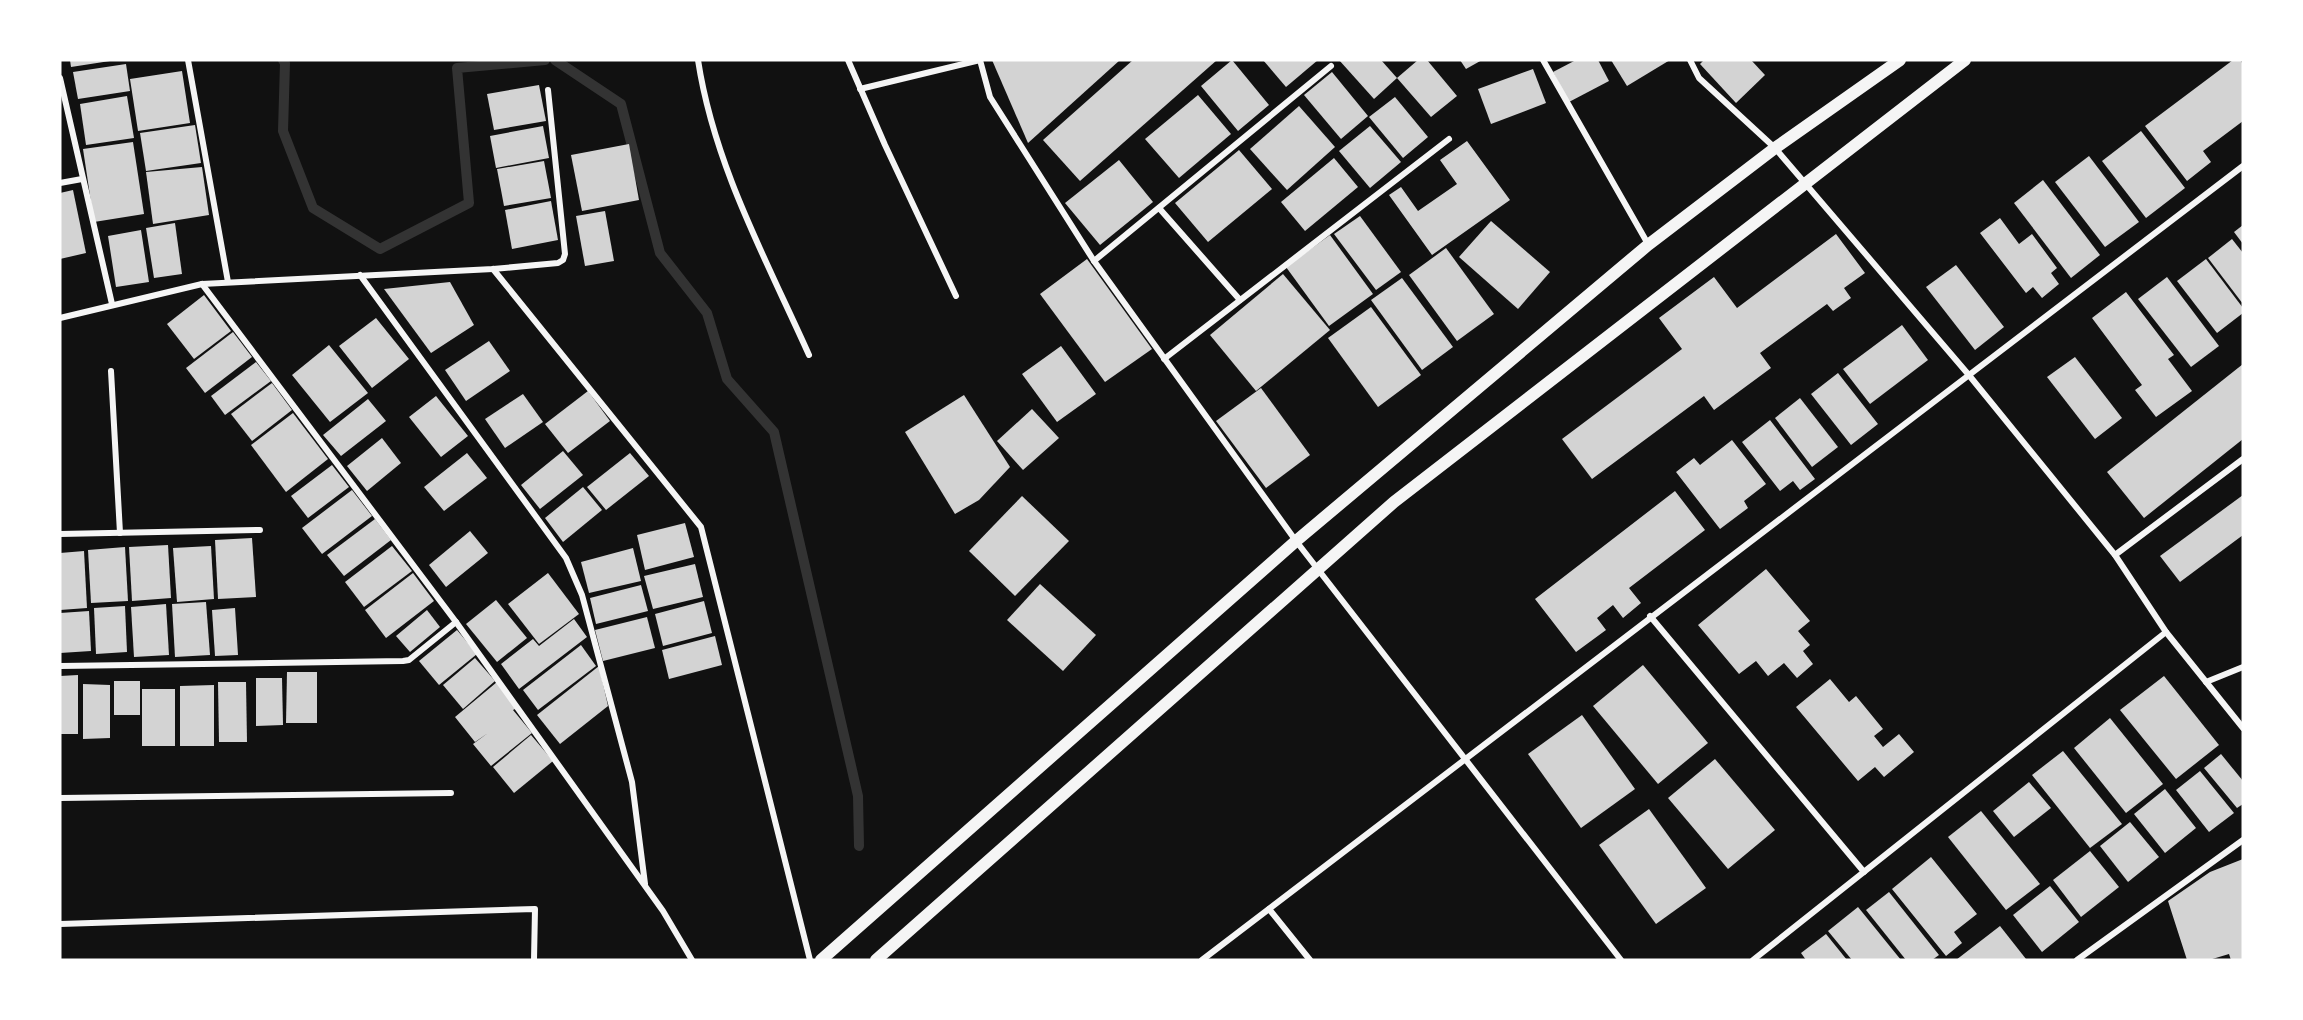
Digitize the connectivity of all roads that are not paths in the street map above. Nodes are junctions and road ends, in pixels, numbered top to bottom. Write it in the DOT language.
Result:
graph roads {
  1 [pos="188,60"];
  2 [pos="698,60"];
  3 [pos="848,60"];
  4 [pos="980,60"];
  5 [pos="1542,60"];
  6 [pos="1690,60"];
  7 [pos="1900,60"];
  8 [pos="1965,60"];
  9 [pos="1331,66"];
  10 [pos="60,78"];
  11 [pos="860,89"];
  12 [pos="548,90"];
  13 [pos="1449,139"];
  14 [pos="1775,148"];
  15 [pos="2243,166"];
  16 [pos="82,179"];
  17 [pos="60,183"];
  18 [pos="1805,183"];
  19 [pos="1159,208"];
  20 [pos="1648,245"];
  21 [pos="1094,261"];
  22 [pos="493,269"];
  23 [pos="360,275"];
  24 [pos="228,282"];
  25 [pos="202,284"];
  26 [pos="956,296"];
  27 [pos="1240,300"];
  28 [pos="112,304"];
  29 [pos="60,318"];
  30 [pos="809,354"];
  31 [pos="1164,359"];
  32 [pos="111,371"];
  33 [pos="1968,374"];
  34 [pos="2243,459"];
  35 [pos="260,530"];
  36 [pos="120,533"];
  37 [pos="60,534"];
  38 [pos="1296,541"];
  39 [pos="2115,555"];
  40 [pos="1317,569"];
  41 [pos="1650,616"];
  42 [pos="456,622"];
  43 [pos="2166,633"];
  44 [pos="60,666"];
  45 [pos="2243,667"];
  46 [pos="2206,682"];
  47 [pos="2243,728"];
  48 [pos="1465,758"];
  49 [pos="451,793"];
  50 [pos="60,798"];
  51 [pos="2243,840"];
  52 [pos="1864,872"];
  53 [pos="645,886"];
  54 [pos="1269,909"];
  55 [pos="60,924"];
  56 [pos="534,960"];
  57 [pos="692,960"];
  58 [pos="810,960"];
  59 [pos="821,960"];
  60 [pos="876,960"];
  61 [pos="1202,960"];
  62 [pos="1310,960"];
  63 [pos="1621,960"];
  64 [pos="1753,960"];
  65 [pos="2077,960"];
  1 -- 24 [label="street"];
  2 -- 30 [label="street"];
  3 -- 11 [label="street"];
  4 -- 11 [label="street"];
  4 -- 21 [label="street"];
  5 -- 20 [label="street"];
  6 -- 14 [label="street"];
  7 -- 14 [label="main road"];
  8 -- 18 [label="main road"];
  9 -- 19 [label="street"];
  10 -- 16 [label="street"];
  11 -- 26 [label="street"];
  12 -- 22 [label="street"];
  13 -- 27 [label="street"];
  14 -- 18 [label="street"];
  14 -- 20 [label="main road"];
  15 -- 33 [label="street"];
  16 -- 17 [label="street"];
  16 -- 28 [label="street"];
  18 -- 33 [label="street"];
  18 -- 40 [label="main road"];
  19 -- 21 [label="street"];
  19 -- 27 [label="street"];
  20 -- 38 [label="main road"];
  21 -- 31 [label="street"];
  22 -- 23 [label="street"];
  22 -- 58 [label="street"];
  23 -- 24 [label="street"];
  23 -- 53 [label="street"];
  24 -- 25 [label="street"];
  25 -- 28 [label="street"];
  25 -- 42 [label="street"];
  27 -- 31 [label="street"];
  28 -- 29 [label="street"];
  31 -- 38 [label="street"];
  32 -- 36 [label="street"];
  33 -- 39 [label="street"];
  33 -- 41 [label="street"];
  34 -- 39 [label="street"];
  35 -- 36 [label="street"];
  36 -- 37 [label="street"];
  38 -- 40 [label="street"];
  38 -- 59 [label="main road"];
  39 -- 43 [label="street"];
  40 -- 48 [label="street"];
  40 -- 60 [label="main road"];
  41 -- 48 [label="street"];
  41 -- 52 [label="street"];
  42 -- 44 [label="street"];
  42 -- 53 [label="street"];
  43 -- 46 [label="street"];
  43 -- 52 [label="street"];
  45 -- 46 [label="street"];
  46 -- 47 [label="street"];
  48 -- 54 [label="street"];
  48 -- 63 [label="street"];
  49 -- 50 [label="street"];
  51 -- 65 [label="street"];
  52 -- 64 [label="street"];
  53 -- 57 [label="street"];
  54 -- 61 [label="street"];
  54 -- 62 [label="street"];
  55 -- 56 [label="street"];
}
